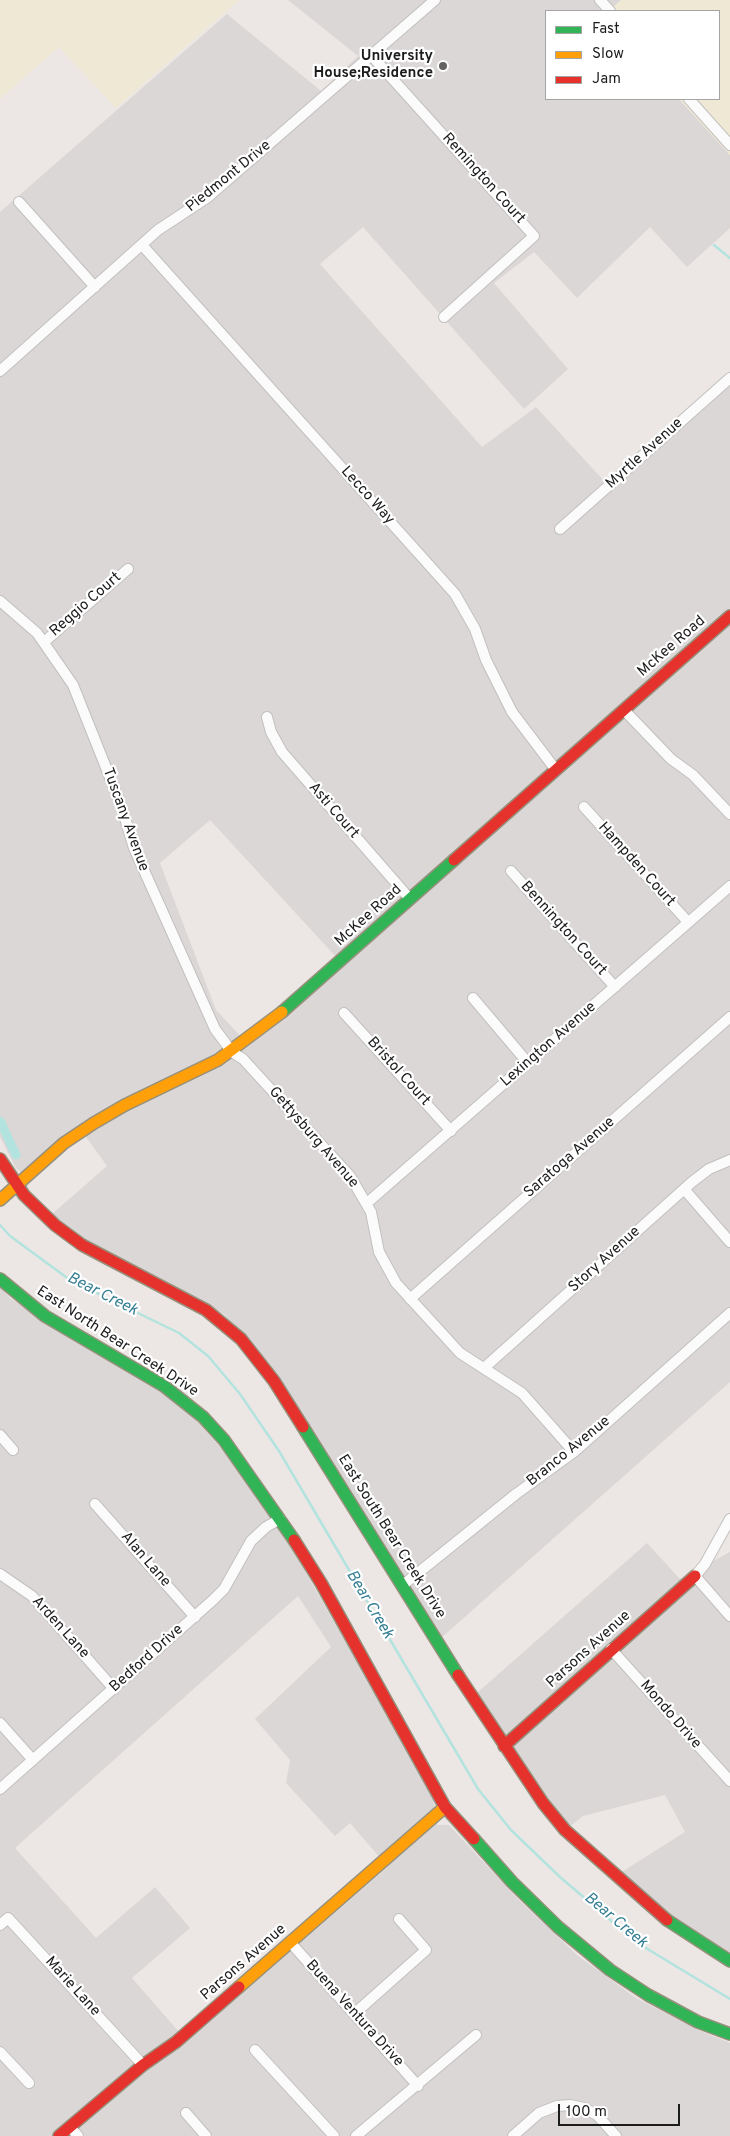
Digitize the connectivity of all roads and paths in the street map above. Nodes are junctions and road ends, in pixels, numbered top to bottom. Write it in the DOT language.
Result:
graph roads {
  1 [pos="435,0"];
  2 [pos="600,0"];
  3 [pos="609,10"];
  4 [pos="372,55"];
  5 [pos="690,100"];
  6 [pos="730,145"];
  7 [pos="19,202"];
  8 [pos="142,245"];
  9 [pos="95,286"];
  10 [pos="444,317"];
  11 [pos="0,371"];
  12 [pos="730,378"];
  13 [pos="560,529"];
  14 [pos="128,569"];
  15 [pos="0,601"];
  16 [pos="730,616"];
  17 [pos="44,642"];
  18 [pos="624,710"];
  19 [pos="267,716"];
  20 [pos="556,770"];
  21 [pos="584,807"];
  22 [pos="730,814"];
  23 [pos="511,871"];
  24 [pos="730,886"];
  25 [pos="410,900"];
  26 [pos="688,922"];
  27 [pos="615,987"];
  28 [pos="474,998"];
  29 [pos="344,1013"];
  30 [pos="730,1017"];
  31 [pos="232,1052"];
  32 [pos="528,1063"];
  33 [pos="451,1131"];
  34 [pos="0,1160"];
  35 [pos="730,1160"];
  36 [pos="16,1186"];
  37 [pos="684,1189"];
  38 [pos="3,1198"];
  39 [pos="367,1203"];
  40 [pos="730,1242"];
  41 [pos="0,1279"];
  42 [pos="410,1299"];
  43 [pos="730,1313"];
  44 [pos="484,1368"];
  45 [pos="0,1435"];
  46 [pos="13,1450"];
  47 [pos="574,1452"];
  48 [pos="95,1504"];
  49 [pos="280,1519"];
  50 [pos="730,1519"];
  51 [pos="0,1574"];
  52 [pos="695,1576"];
  53 [pos="403,1585"];
  54 [pos="730,1616"];
  55 [pos="195,1617"];
  56 [pos="611,1649"];
  57 [pos="114,1688"];
  58 [pos="0,1723"];
  59 [pos="504,1746"];
  60 [pos="33,1760"];
  61 [pos="729,1782"];
  62 [pos="0,1790"];
  63 [pos="445,1806"];
  64 [pos="399,1919"];
  65 [pos="0,1925"];
  66 [pos="290,1942"];
  67 [pos="730,1961"];
  68 [pos="354,2014"];
  69 [pos="730,2034"];
  70 [pos="476,2036"];
  71 [pos="255,2050"];
  72 [pos="0,2052"];
  73 [pos="143,2065"];
  74 [pos="29,2083"];
  75 [pos="418,2086"];
  76 [pos="186,2113"];
  77 [pos="70,2126"];
  78 [pos="59,2136"];
  79 [pos="78,2136"];
  80 [pos="206,2136"];
  81 [pos="334,2136"];
  82 [pos="356,2136"];
  83 [pos="513,2136"];
  84 [pos="616,2136"];
  1 -- 4 [label="street, Piedmont Drive"];
  2 -- 3 [label="street"];
  4 -- 8 [label="street, Piedmont Drive"];
  4 -- 10 [label="street, Remington Court"];
  5 -- 6 [label="street"];
  7 -- 9 [label="street"];
  8 -- 9 [label="street, Piedmont Drive"];
  8 -- 20 [label="street, Lecco Way"];
  9 -- 11 [label="street, Piedmont Drive"];
  12 -- 13 [label="street, Myrtle Avenue"];
  14 -- 17 [label="street, Reggio Court"];
  15 -- 17 [label="street, Tuscany Avenue"];
  16 -- 18 [label="street, McKee Road"];
  17 -- 31 [label="street, Tuscany Avenue"];
  18 -- 20 [label="street, McKee Road"];
  18 -- 22 [label="street"];
  19 -- 25 [label="street, Asti Court"];
  20 -- 25 [label="street, McKee Road"];
  21 -- 26 [label="street, Hampden Court"];
  23 -- 27 [label="street, Bennington Court"];
  24 -- 26 [label="street, Lexington Avenue"];
  25 -- 31 [label="street, McKee Road"];
  26 -- 27 [label="street, Lexington Avenue"];
  27 -- 32 [label="street, Lexington Avenue"];
  28 -- 32 [label="street"];
  29 -- 33 [label="street, Bristol Court"];
  30 -- 42 [label="street, Saratoga Avenue"];
  31 -- 36 [label="street, McKee Road"];
  31 -- 39 [label="street, Gettysburg Avenue"];
  32 -- 33 [label="street, Lexington Avenue"];
  33 -- 39 [label="street, Lexington Avenue"];
  34 -- 36 [label="street, East South Bear Creek Drive"];
  35 -- 37 [label="street, Story Avenue"];
  36 -- 38 [label="street, McKee Road"];
  36 -- 53 [label="street, East South Bear Creek Drive"];
  37 -- 40 [label="street"];
  37 -- 44 [label="street, Story Avenue"];
  39 -- 42 [label="street, Gettysburg Avenue"];
  41 -- 49 [label="street, East North Bear Creek Drive"];
  42 -- 44 [label="street, Gettysburg Avenue"];
  43 -- 47 [label="street, Branco Avenue"];
  44 -- 47 [label="street, Gettysburg Avenue"];
  45 -- 46 [label="street"];
  47 -- 53 [label="street, Branco Avenue"];
  48 -- 55 [label="street, Alan Lane"];
  49 -- 55 [label="street, Bedford Drive"];
  49 -- 63 [label="street, East North Bear Creek Drive"];
  50 -- 52 [label="street"];
  51 -- 57 [label="street, Arden Lane"];
  52 -- 54 [label="street"];
  52 -- 56 [label="street, Parsons Avenue"];
  53 -- 59 [label="street, East South Bear Creek Drive"];
  55 -- 57 [label="street, Bedford Drive"];
  56 -- 59 [label="street, Parsons Avenue"];
  56 -- 61 [label="street, Mondo Drive"];
  57 -- 60 [label="street, Bedford Drive"];
  58 -- 60 [label="street"];
  59 -- 67 [label="street, East South Bear Creek Drive"];
  60 -- 62 [label="street, Bedford Drive"];
  63 -- 66 [label="street, Parsons Avenue"];
  63 -- 69 [label="street, East North Bear Creek Drive"];
  64 -- 68 [label="street"];
  65 -- 73 [label="street, Marie Lane"];
  66 -- 68 [label="street, Buena Ventura Drive"];
  66 -- 73 [label="street, Parsons Avenue"];
  68 -- 75 [label="street, Buena Ventura Drive"];
  70 -- 75 [label="street"];
  71 -- 81 [label="street"];
  72 -- 74 [label="street"];
  73 -- 77 [label="street, Parsons Avenue"];
  75 -- 82 [label="street"];
  76 -- 80 [label="street"];
  77 -- 78 [label="street, Parsons Avenue"];
  77 -- 79 [label="street"];
  83 -- 84 [label="street"];
}
